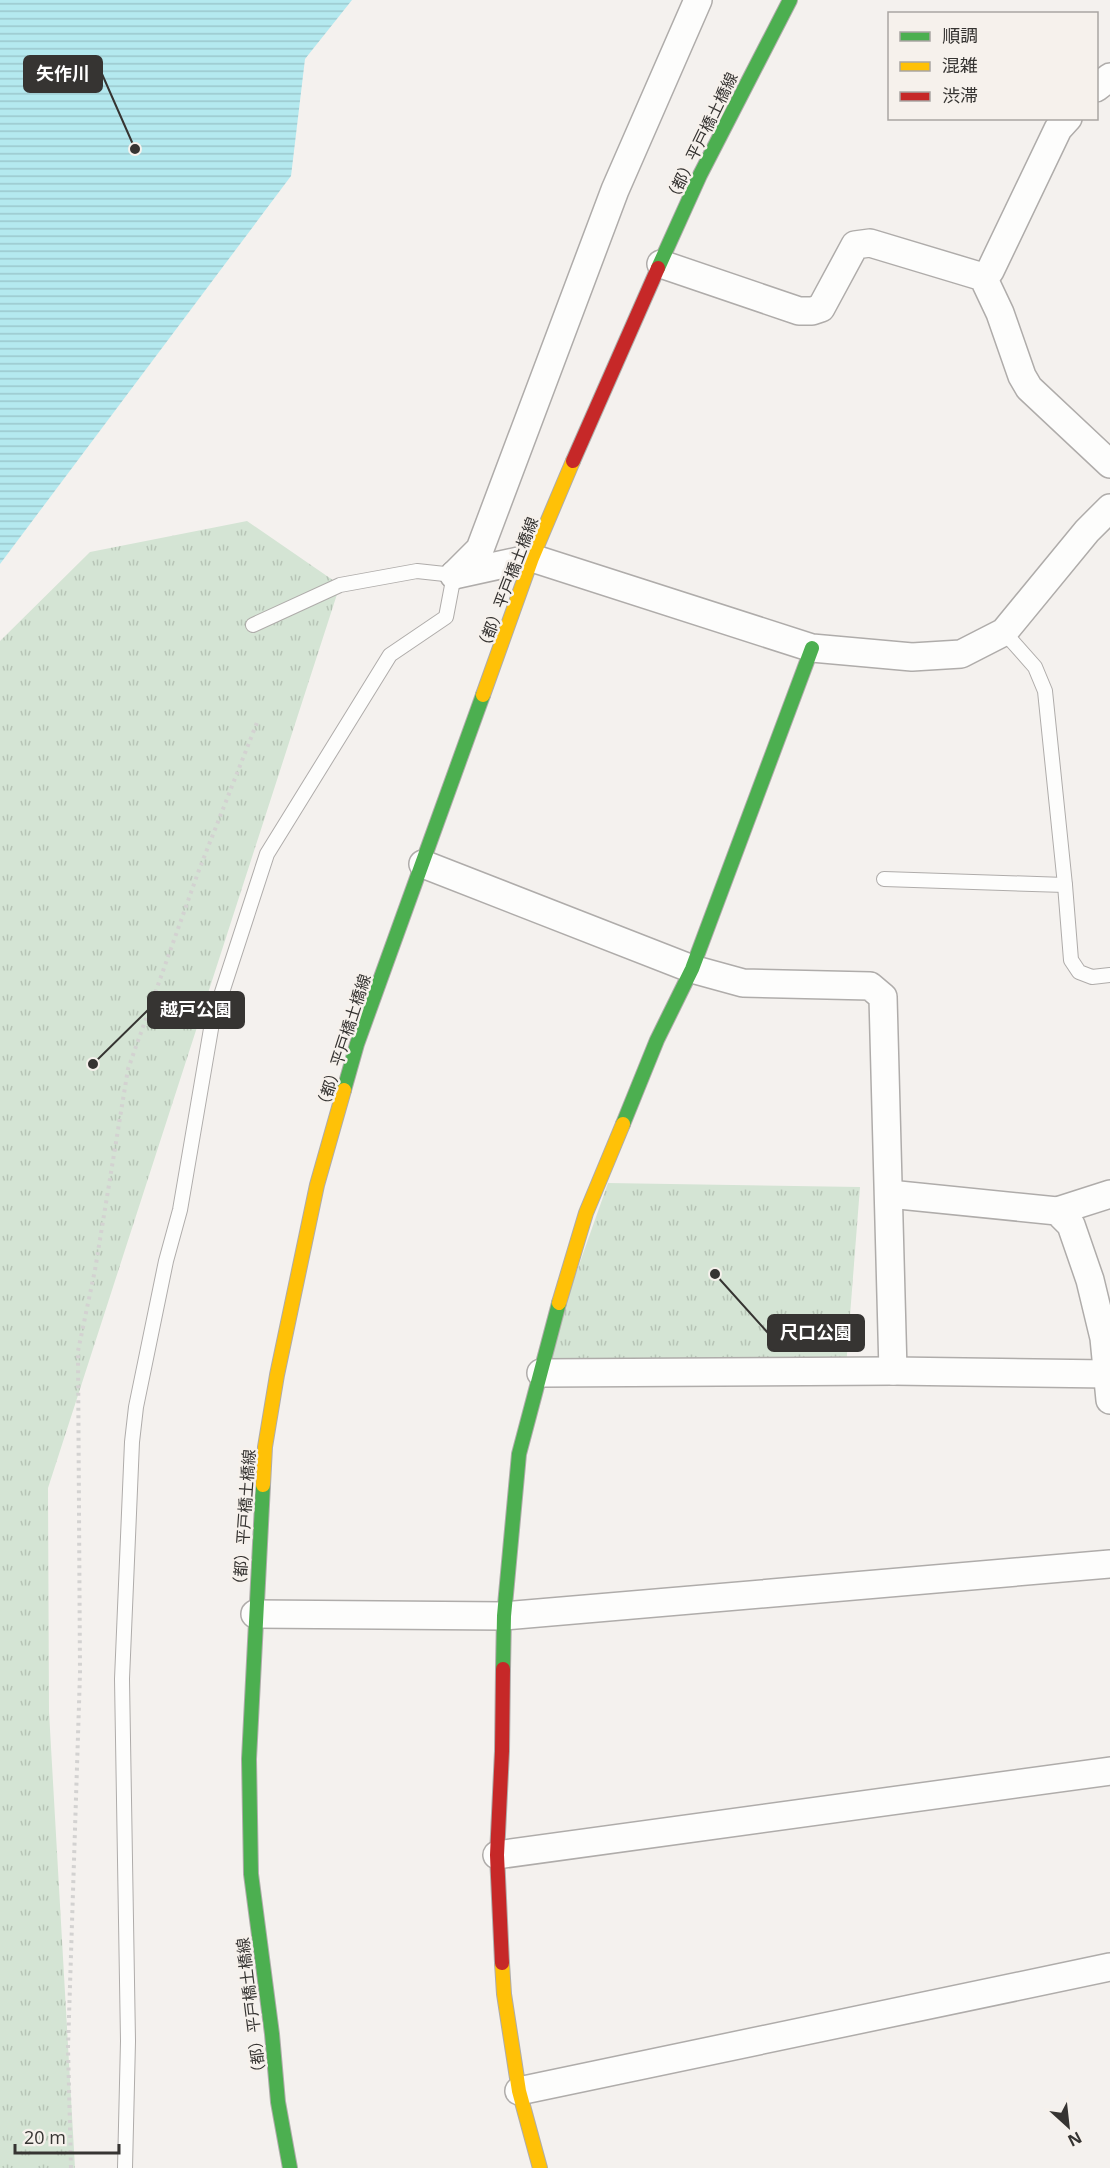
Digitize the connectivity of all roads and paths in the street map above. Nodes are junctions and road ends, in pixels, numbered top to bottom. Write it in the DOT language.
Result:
graph roads {
  1 [pos="698,0"];
  2 [pos="790,0"];
  3 [pos="1110,76"];
  4 [pos="1098,86"];
  5 [pos="1066,120"];
  6 [pos="661,264"];
  7 [pos="983,277"];
  8 [pos="1110,464"];
  9 [pos="1110,508"];
  10 [pos="532,558"];
  11 [pos="454,574"];
  12 [pos="253,625"];
  13 [pos="1004,632"];
  14 [pos="812,648"];
  15 [pos="423,864"];
  16 [pos="884,879"];
  17 [pos="1065,885"];
  18 [pos="692,969"];
  19 [pos="1110,975"];
  20 [pos="889,1194"];
  21 [pos="1110,1194"];
  22 [pos="1057,1211"];
  23 [pos="892,1371"];
  24 [pos="541,1373"];
  25 [pos="1109,1387"];
  26 [pos="1110,1564"];
  27 [pos="255,1614"];
  28 [pos="504,1616"];
  29 [pos="1110,1771"];
  30 [pos="497,1855"];
  31 [pos="1110,1967"];
  32 [pos="519,2091"];
  33 [pos="125,2168"];
  34 [pos="290,2168"];
  35 [pos="540,2168"];
  1 -- 11 [label="street"];
  2 -- 6 [label="street, （都）平戸橋土橋線"];
  3 -- 4 [label="street"];
  5 -- 7 [label="street"];
  6 -- 7 [label="street"];
  6 -- 10 [label="street, （都）平戸橋土橋線"];
  7 -- 8 [label="street"];
  9 -- 13 [label="street"];
  10 -- 11 [label="street"];
  10 -- 14 [label="street"];
  10 -- 15 [label="street, （都）平戸橋土橋線"];
  11 -- 12 [label="lane"];
  11 -- 33 [label="lane"];
  13 -- 14 [label="street"];
  13 -- 17 [label="lane"];
  14 -- 18 [label="street"];
  15 -- 18 [label="street"];
  15 -- 27 [label="street, （都）平戸橋土橋線"];
  16 -- 17 [label="lane"];
  17 -- 19 [label="lane"];
  18 -- 20 [label="street"];
  18 -- 24 [label="street"];
  20 -- 22 [label="street"];
  20 -- 23 [label="street"];
  21 -- 22 [label="street"];
  22 -- 25 [label="street"];
  23 -- 24 [label="street"];
  23 -- 25 [label="street"];
  24 -- 28 [label="street"];
  26 -- 28 [label="street"];
  27 -- 28 [label="street"];
  27 -- 34 [label="street, （都）平戸橋土橋線"];
  28 -- 30 [label="street"];
  29 -- 30 [label="street"];
  30 -- 32 [label="street"];
  31 -- 32 [label="street"];
  32 -- 35 [label="street"];
}
